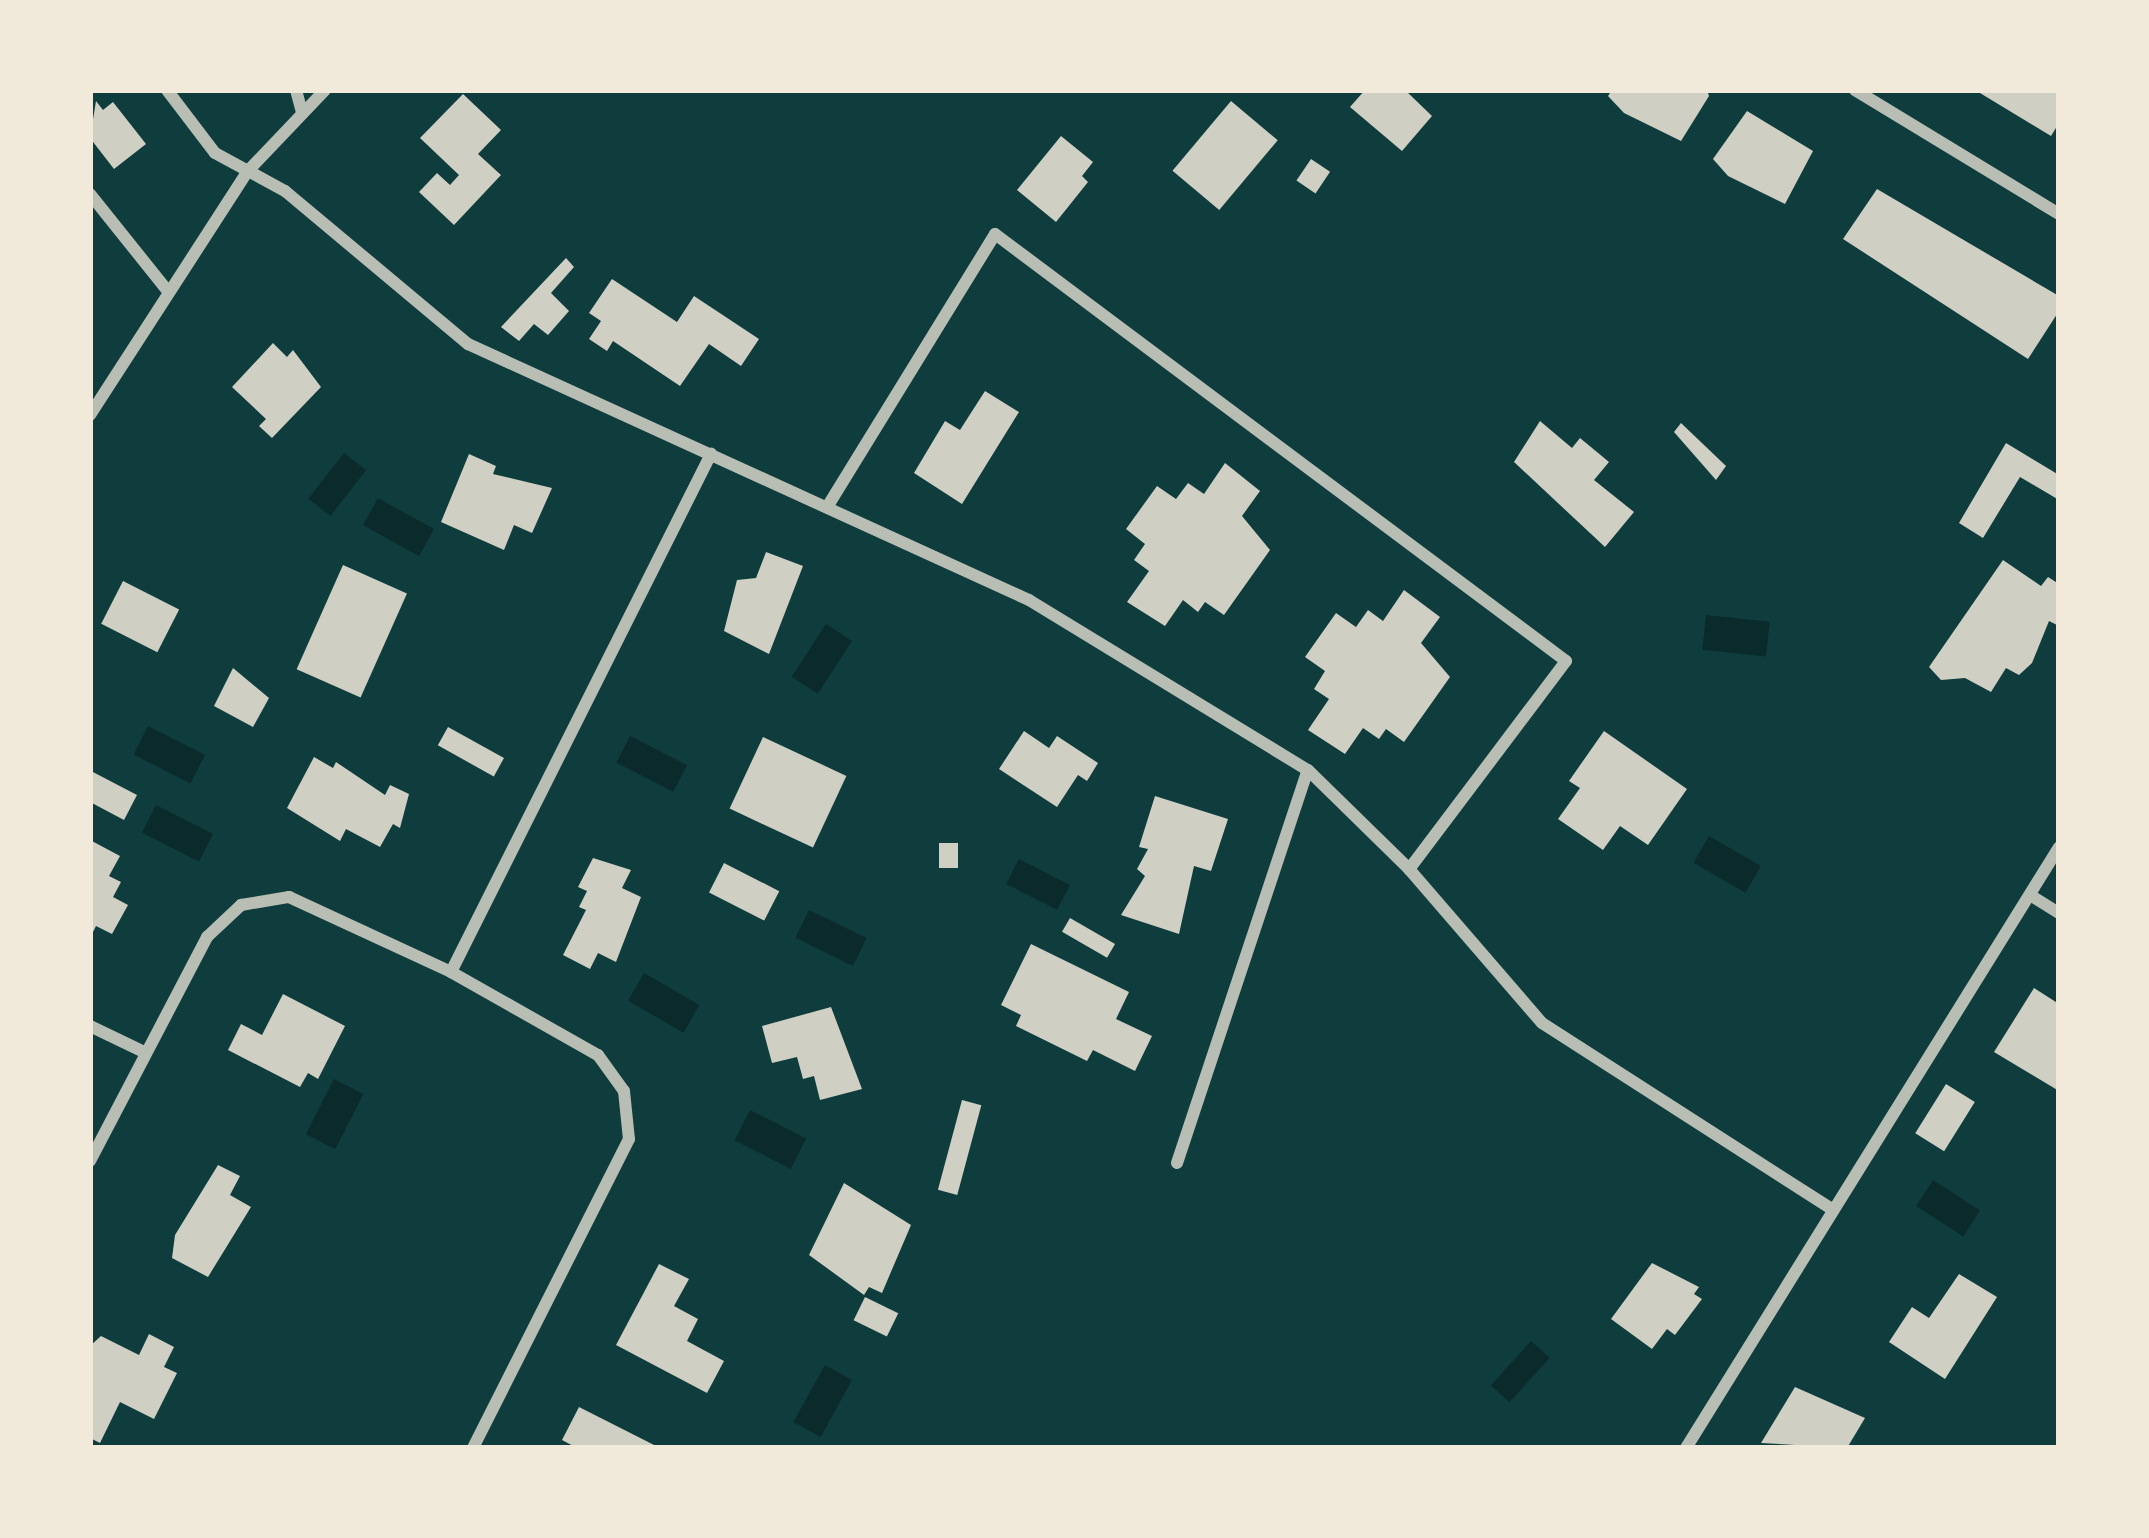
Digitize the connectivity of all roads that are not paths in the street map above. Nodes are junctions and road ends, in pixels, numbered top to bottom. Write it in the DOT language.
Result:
graph roads {
  1 [pos="167,90"];
  2 [pos="296,90"];
  3 [pos="325,90"];
  4 [pos="1855,90"];
  5 [pos="302,112"];
  6 [pos="247,172"];
  7 [pos="90,194"];
  8 [pos="2059,214"];
  9 [pos="166,290"];
  10 [pos="90,415"];
  11 [pos="711,454"];
  12 [pos="829,504"];
  13 [pos="1308,770"];
  14 [pos="2059,847"];
  15 [pos="1409,869"];
  16 [pos="2030,895"];
  17 [pos="2059,913"];
  18 [pos="451,972"];
  19 [pos="90,1026"];
  20 [pos="145,1052"];
  21 [pos="90,1161"];
  22 [pos="1177,1162"];
  23 [pos="1833,1210"];
  24 [pos="473,1448"];
  25 [pos="1686,1448"];
  1 -- 6 [label="street"];
  2 -- 5 [label="street"];
  3 -- 5 [label="street"];
  4 -- 8 [label="street"];
  5 -- 6 [label="street"];
  6 -- 9 [label="street"];
  6 -- 11 [label="street"];
  7 -- 9 [label="street"];
  9 -- 10 [label="street"];
  11 -- 12 [label="street"];
  11 -- 18 [label="street"];
  12 -- 13 [label="street"];
  12 -- 15 [label="street"];
  13 -- 15 [label="street"];
  13 -- 22 [label="street"];
  14 -- 16 [label="street"];
  15 -- 23 [label="street"];
  16 -- 17 [label="street"];
  16 -- 23 [label="street"];
  18 -- 20 [label="street"];
  18 -- 24 [label="street"];
  19 -- 20 [label="street"];
  20 -- 21 [label="street"];
  23 -- 25 [label="street"];
}
